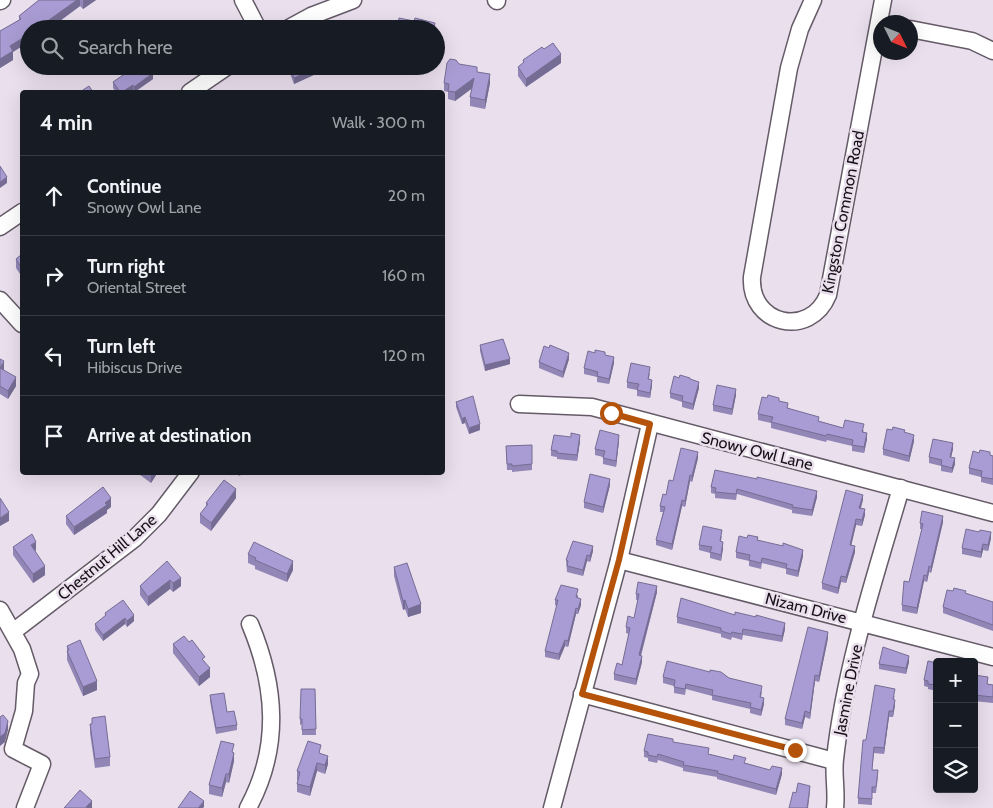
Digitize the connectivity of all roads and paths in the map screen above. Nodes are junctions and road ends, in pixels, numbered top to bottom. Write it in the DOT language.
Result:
graph roads {
  1 [pos="243,0"];
  2 [pos="353,0"];
  3 [pos="813,0"];
  4 [pos="883,0"];
  5 [pos="880,15"];
  6 [pos="253,20"];
  7 [pos="307,20"];
  8 [pos="918,31"];
  9 [pos="993,51"];
  10 [pos="873,56"];
  11 [pos="215,75"];
  12 [pos="193,90"];
  13 [pos="20,213"];
  14 [pos="0,228"];
  15 [pos="0,300"];
  16 [pos="20,322"];
  17 [pos="519,404"];
  18 [pos="650,424"];
  19 [pos="189,475"];
  20 [pos="901,488"];
  21 [pos="993,513"];
  22 [pos="619,560"];
  23 [pos="0,610"];
  24 [pos="863,622"];
  25 [pos="250,624"];
  26 [pos="14,631"];
  27 [pos="993,656"];
  28 [pos="582,694"];
  29 [pos="834,760"];
  30 [pos="25,808"];
  31 [pos="248,808"];
  32 [pos="552,808"];
  33 [pos="834,808"];
  1 -- 6 [label="street"];
  2 -- 7 [label="street"];
  3 -- 10 [label="street, Kingston Common Road"];
  4 -- 5 [label="street, Kingston Common Road"];
  8 -- 9 [label="street"];
  11 -- 12 [label="street"];
  13 -- 14 [label="street"];
  15 -- 16 [label="street"];
  17 -- 18 [label="street, Snowy Owl Lane"];
  18 -- 20 [label="street, Snowy Owl Lane"];
  18 -- 22 [label="street"];
  19 -- 26 [label="street, Chestnut Hill Lane"];
  20 -- 21 [label="street, Snowy Owl Lane"];
  20 -- 24 [label="street, Jasmine Drive"];
  22 -- 24 [label="street, Nizam Drive"];
  22 -- 28 [label="street"];
  23 -- 26 [label="street"];
  24 -- 27 [label="street, Nizam Drive"];
  24 -- 29 [label="street, Jasmine Drive"];
  25 -- 31 [label="street"];
  26 -- 30 [label="street"];
  28 -- 29 [label="street"];
  28 -- 32 [label="street"];
  29 -- 33 [label="street, Jasmine Drive"];
}
